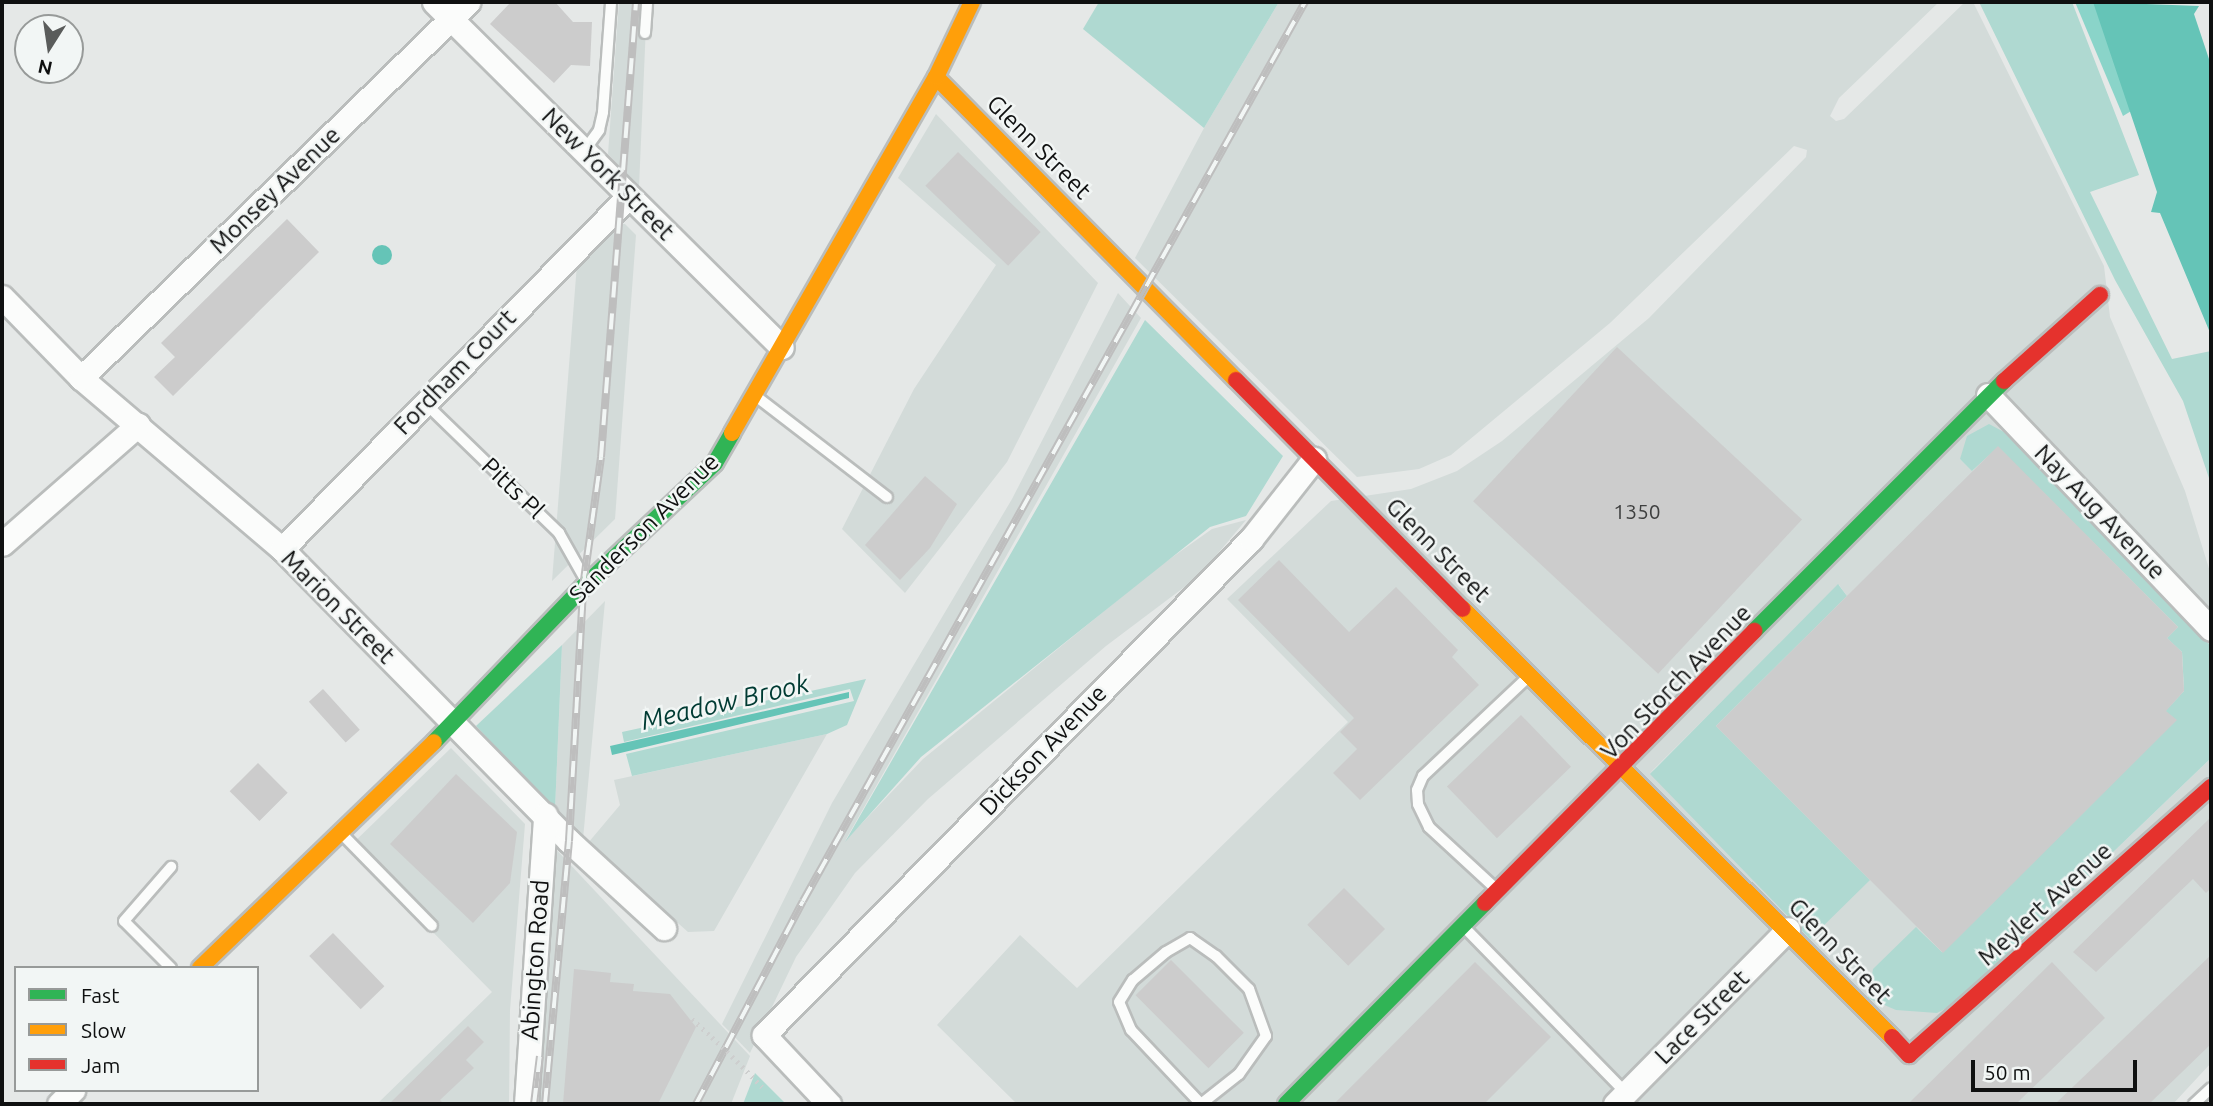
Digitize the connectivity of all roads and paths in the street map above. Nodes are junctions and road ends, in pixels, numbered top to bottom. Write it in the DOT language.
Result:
graph roads {
  1 [pos="434,2"];
  2 [pos="468,2"];
  3 [pos="611,2"];
  4 [pos="647,2"];
  5 [pos="972,2"];
  6 [pos="451,19"];
  7 [pos="645,33"];
  8 [pos="936,77"];
  9 [pos="584,151"];
  10 [pos="629,196"];
  11 [pos="2100,295"];
  12 [pos="2,296"];
  13 [pos="782,347"];
  14 [pos="81,378"];
  15 [pos="755,395"];
  16 [pos="1988,395"];
  17 [pos="425,403"];
  18 [pos="138,425"];
  19 [pos="1314,459"];
  20 [pos="887,497"];
  21 [pos="2,544"];
  22 [pos="282,549"];
  23 [pos="587,583"];
  24 [pos="2211,629"];
  25 [pos="1530,676"];
  26 [pos="453,724"];
  27 [pos="1622,770"];
  28 [pos="2211,787"];
  29 [pos="544,815"];
  30 [pos="341,833"];
  31 [pos="171,867"];
  32 [pos="1499,892"];
  33 [pos="432,926"];
  34 [pos="1464,927"];
  35 [pos="664,928"];
  36 [pos="1788,929"];
  37 [pos="169,966"];
  38 [pos="202,966"];
  39 [pos="692,1019"];
  40 [pos="1909,1055"];
  41 [pos="762,1087"];
  42 [pos="2211,1088"];
  43 [pos="71,1092"];
  44 [pos="1620,1099"];
  45 [pos="58,1104"];
  46 [pos="526,1104"];
  47 [pos="829,1104"];
  48 [pos="1201,1104"];
  49 [pos="1286,1104"];
  50 [pos="2194,1104"];
  1 -- 6 [label="street, New York Street"];
  2 -- 6 [label="street, Monsey Avenue"];
  3 -- 9 [label="lane"];
  4 -- 7 [label="lane"];
  5 -- 8 [label="street, Sanderson Avenue"];
  6 -- 9 [label="street, New York Street"];
  6 -- 14 [label="street, Monsey Avenue"];
  8 -- 13 [label="street, Sanderson Avenue"];
  8 -- 19 [label="street, Glenn Street"];
  9 -- 10 [label="street, New York Street"];
  10 -- 13 [label="street, New York Street"];
  10 -- 17 [label="street, Fordham Court"];
  11 -- 16 [label="street, Von Storch Avenue"];
  12 -- 14 [label="street, Marion Street"];
  13 -- 15 [label="street, Sanderson Avenue"];
  14 -- 18 [label="street, Marion Street"];
  15 -- 20 [label="lane"];
  15 -- 23 [label="street, Sanderson Avenue"];
  16 -- 24 [label="street, Nay Aug Avenue"];
  16 -- 27 [label="street, Von Storch Avenue"];
  17 -- 22 [label="street, Fordham Court"];
  17 -- 23 [label="lane, Pitts Pl"];
  18 -- 21 [label="street"];
  18 -- 22 [label="street, Marion Street"];
  19 -- 25 [label="street, Glenn Street"];
  19 -- 47 [label="street, Dickson Avenue"];
  22 -- 26 [label="street, Marion Street"];
  23 -- 26 [label="street, Sanderson Avenue"];
  25 -- 27 [label="street, Glenn Street"];
  25 -- 32 [label="lane"];
  26 -- 29 [label="street, Marion Street"];
  26 -- 30 [label="street, Sanderson Avenue"];
  27 -- 32 [label="street, Von Storch Avenue"];
  27 -- 36 [label="street, Glenn Street"];
  28 -- 40 [label="street, Meylert Avenue"];
  29 -- 35 [label="street, Marion Street"];
  29 -- 46 [label="street, Abington Road"];
  30 -- 33 [label="lane"];
  30 -- 38 [label="street, Sanderson Avenue"];
  31 -- 37 [label="lane"];
  32 -- 34 [label="street, Von Storch Avenue"];
  34 -- 44 [label="lane"];
  34 -- 49 [label="street, Von Storch Avenue"];
  36 -- 40 [label="street, Glenn Street"];
  36 -- 44 [label="street, Lace Street"];
  39 -- 41 [label="path, bridge"];
  42 -- 50 [label="lane"];
  43 -- 45 [label="street"];
  48 -- 48 [label="lane"];
}
